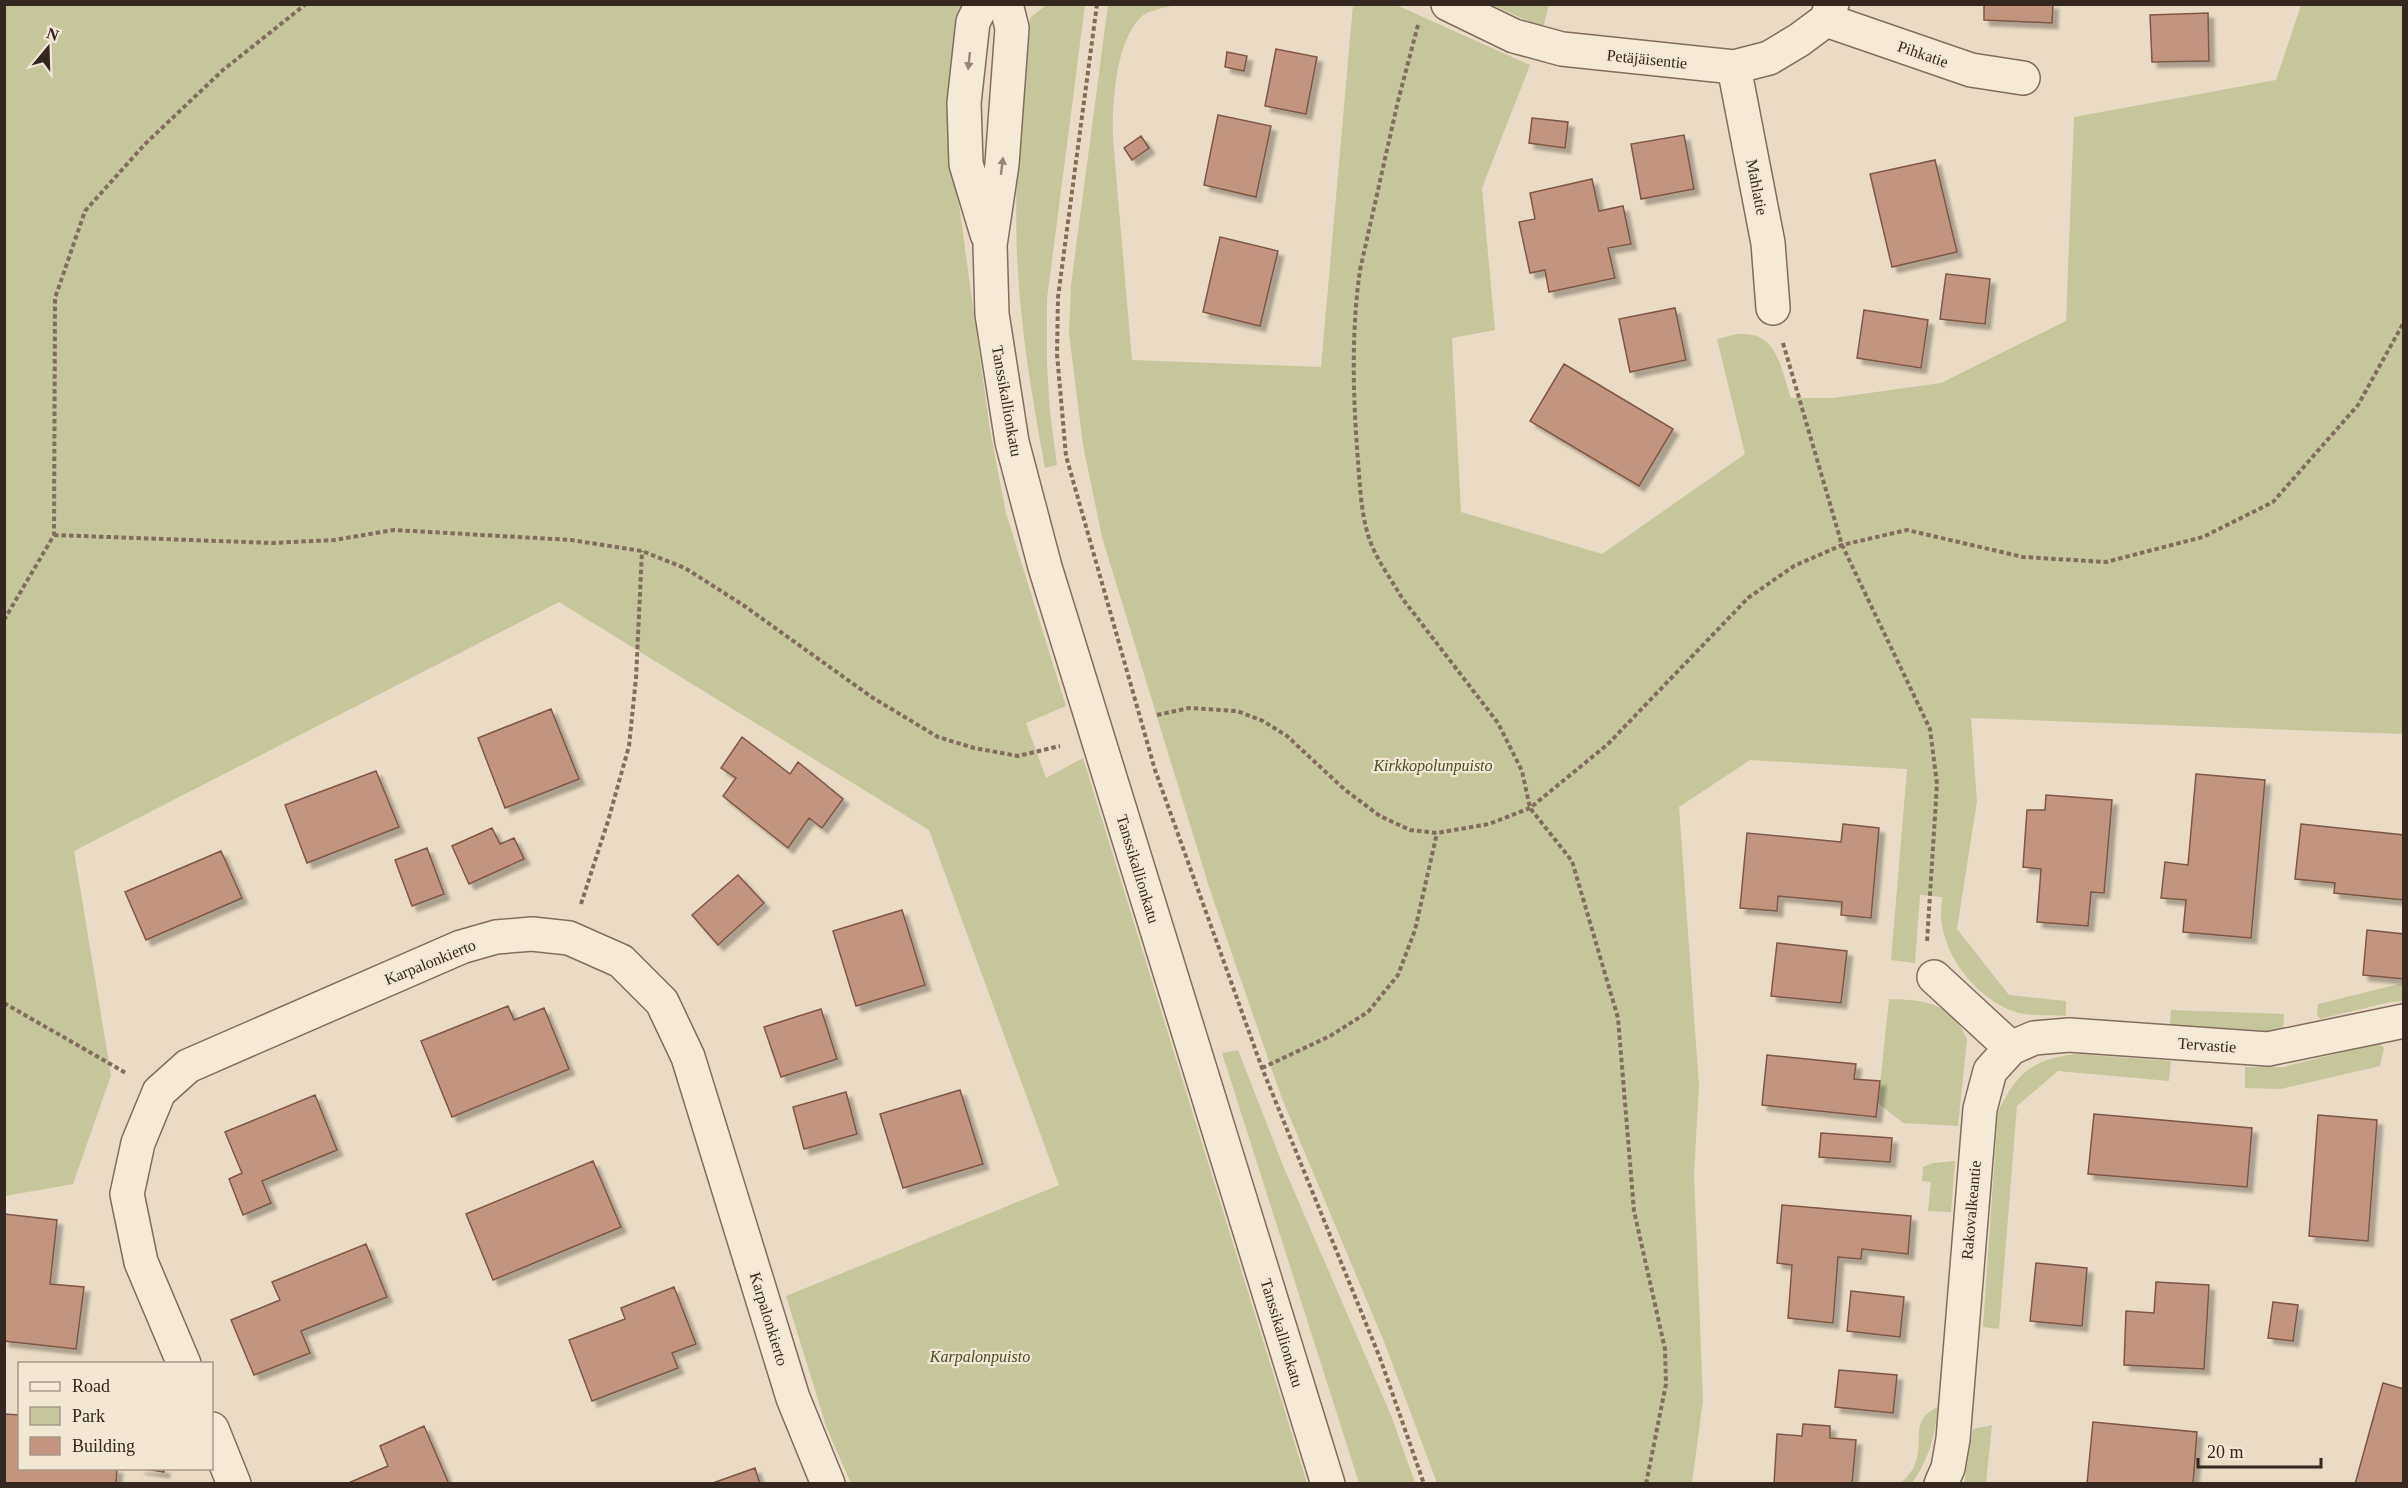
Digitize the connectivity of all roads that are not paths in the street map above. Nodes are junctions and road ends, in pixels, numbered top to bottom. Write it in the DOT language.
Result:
graph roads {
  1 [pos="982,4"];
  2 [pos="1006,4"];
  3 [pos="1435,10"];
  4 [pos="1829,12"];
  5 [pos="1734,67"];
  6 [pos="2023,78"];
  7 [pos="990,245"];
  8 [pos="1773,308"];
  9 [pos="1934,977"];
  10 [pos="2403,1021"];
  11 [pos="2011,1048"];
  12 [pos="183,1362"];
  13 [pos="213,1432"];
  14 [pos="234,1484"];
  15 [pos="828,1484"];
  16 [pos="1328,1484"];
  17 [pos="1941,1484"];
  1 -- 7 [label="street, Tanssikallionkatu, one-way"];
  7 -- 2 [label="street, Tanssikallionkatu, one-way"];
  3 -- 5 [label="street, Petäjäisentie"];
  4 -- 5 [label="street, Petäjäisentie"];
  4 -- 6 [label="street, Pihkatie"];
  5 -- 8 [label="street, Mahlatie"];
  7 -- 16 [label="street, Tanssikallionkatu"];
  9 -- 11 [label="street"];
  10 -- 11 [label="street, Tervastie"];
  11 -- 17 [label="street, Rakovalkeantie"];
  12 -- 15 [label="street, Karpalonkierto"];
  13 -- 14 [label="street"];
}
